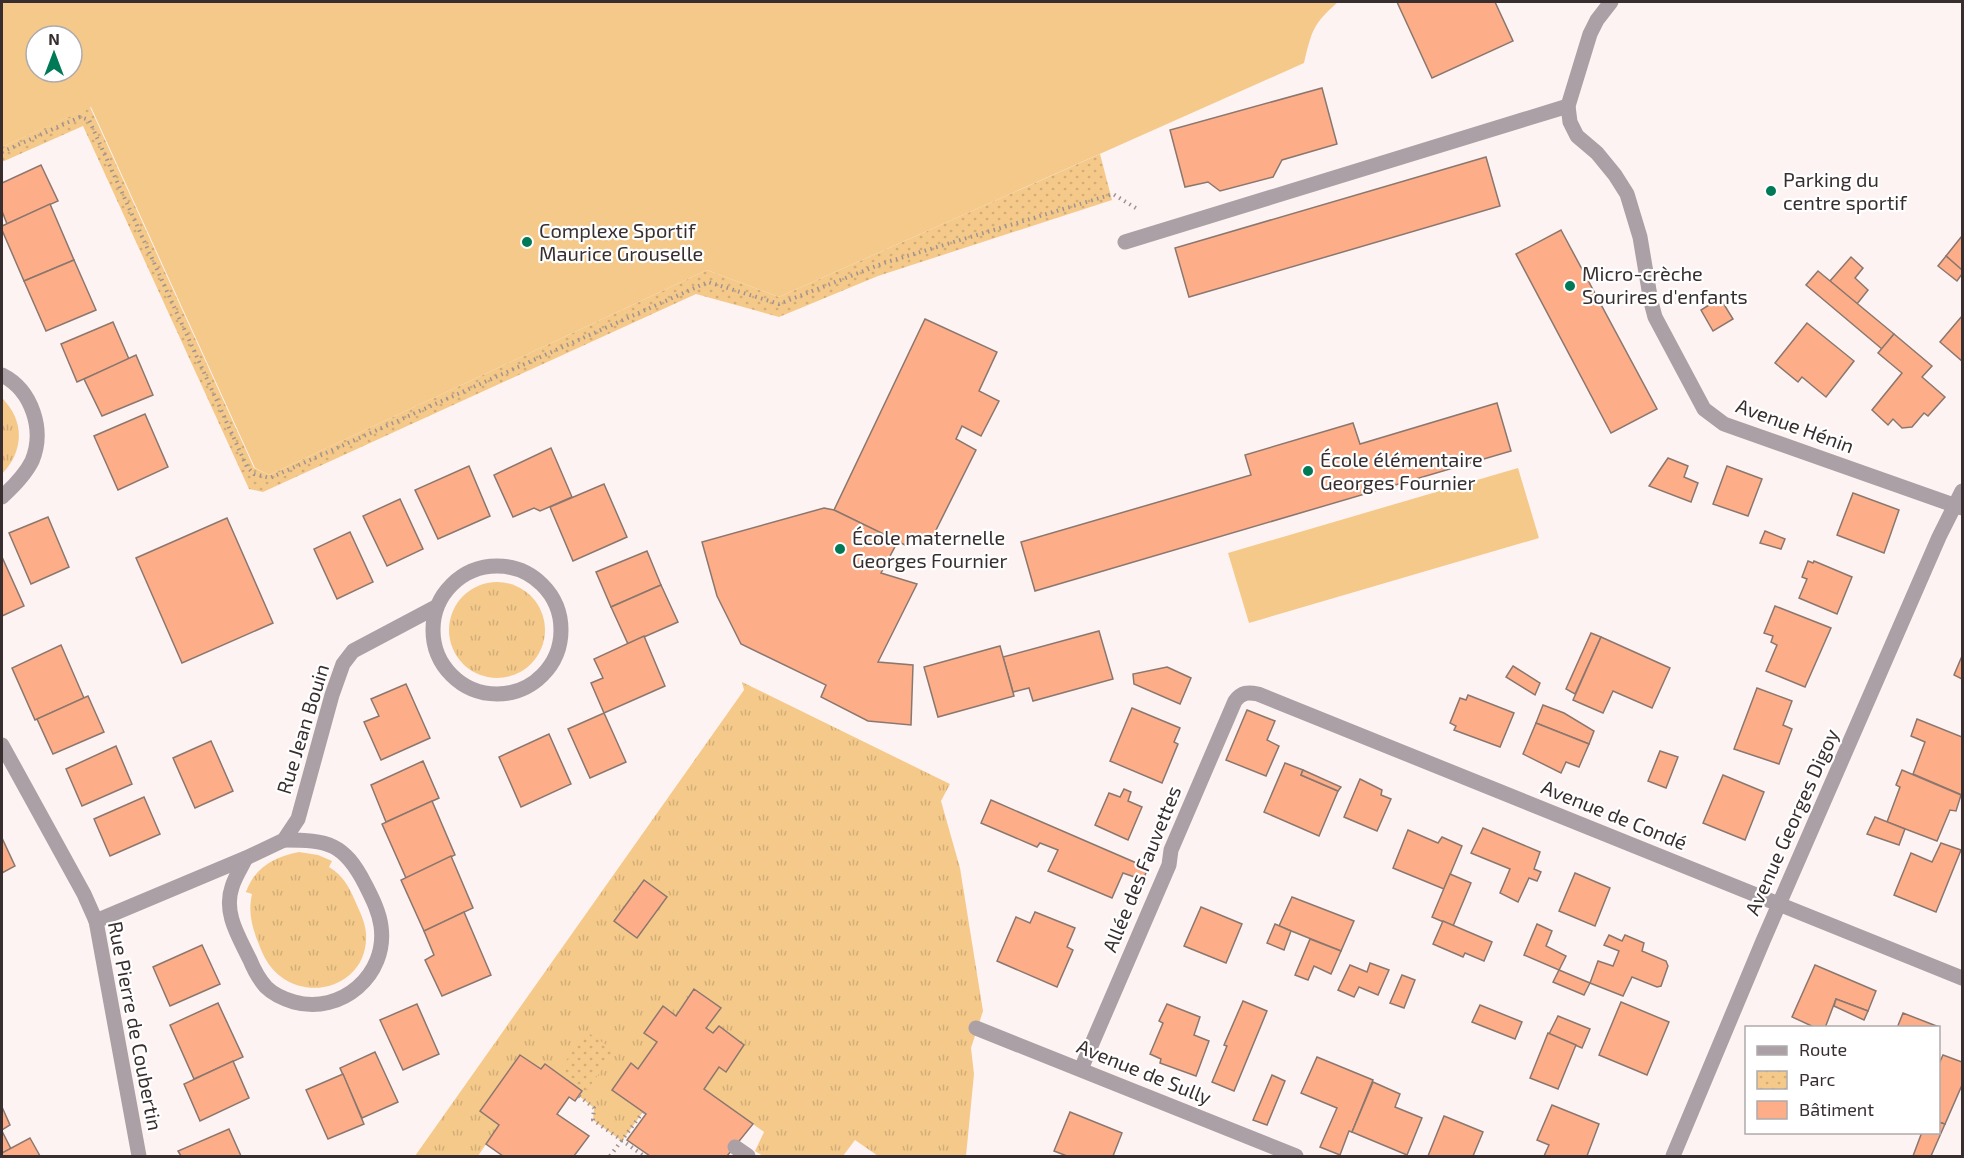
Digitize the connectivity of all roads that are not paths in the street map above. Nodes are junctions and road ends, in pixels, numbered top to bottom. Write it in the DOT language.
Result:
graph roads {
  1 [pos="1611,2"];
  2 [pos="1568,106"];
  3 [pos="1125,242"];
  4 [pos="2,375"];
  5 [pos="1962,491"];
  6 [pos="2,497"];
  7 [pos="1958,506"];
  8 [pos="436,607"];
  9 [pos="1249,692"];
  10 [pos="2,746"];
  11 [pos="284,840"];
  12 [pos="246,858"];
  13 [pos="1780,904"];
  14 [pos="96,921"];
  15 [pos="1962,978"];
  16 [pos="976,1028"];
  17 [pos="1081,1069"];
  18 [pos="735,1147"];
  19 [pos="139,1156"];
  20 [pos="748,1156"];
  21 [pos="1296,1156"];
  22 [pos="1673,1156"];
  1 -- 2 [label="street"];
  2 -- 3 [label="street"];
  2 -- 7 [label="street, Avenue Hénin"];
  4 -- 6 [label="street"];
  5 -- 7 [label="street, Avenue Georges Digoy"];
  7 -- 13 [label="street, Avenue Georges Digoy"];
  8 -- 8 [label="street, Rue Jean Bouin"];
  8 -- 11 [label="street, Rue Jean Bouin"];
  9 -- 13 [label="street, Avenue de Condé"];
  9 -- 17 [label="street, Allée des Fauvettes"];
  10 -- 14 [label="street, Rue Pierre de Coubertin"];
  11 -- 12 [label="street"];
  11 -- 12 [label="street"];
  12 -- 14 [label="street"];
  13 -- 15 [label="street, Avenue de Condé"];
  13 -- 22 [label="street, Avenue Georges Digoy"];
  14 -- 19 [label="street, Rue Pierre de Coubertin"];
  16 -- 17 [label="street, Avenue de Sully"];
  17 -- 21 [label="street, Avenue de Sully"];
  18 -- 20 [label="street"];
}
